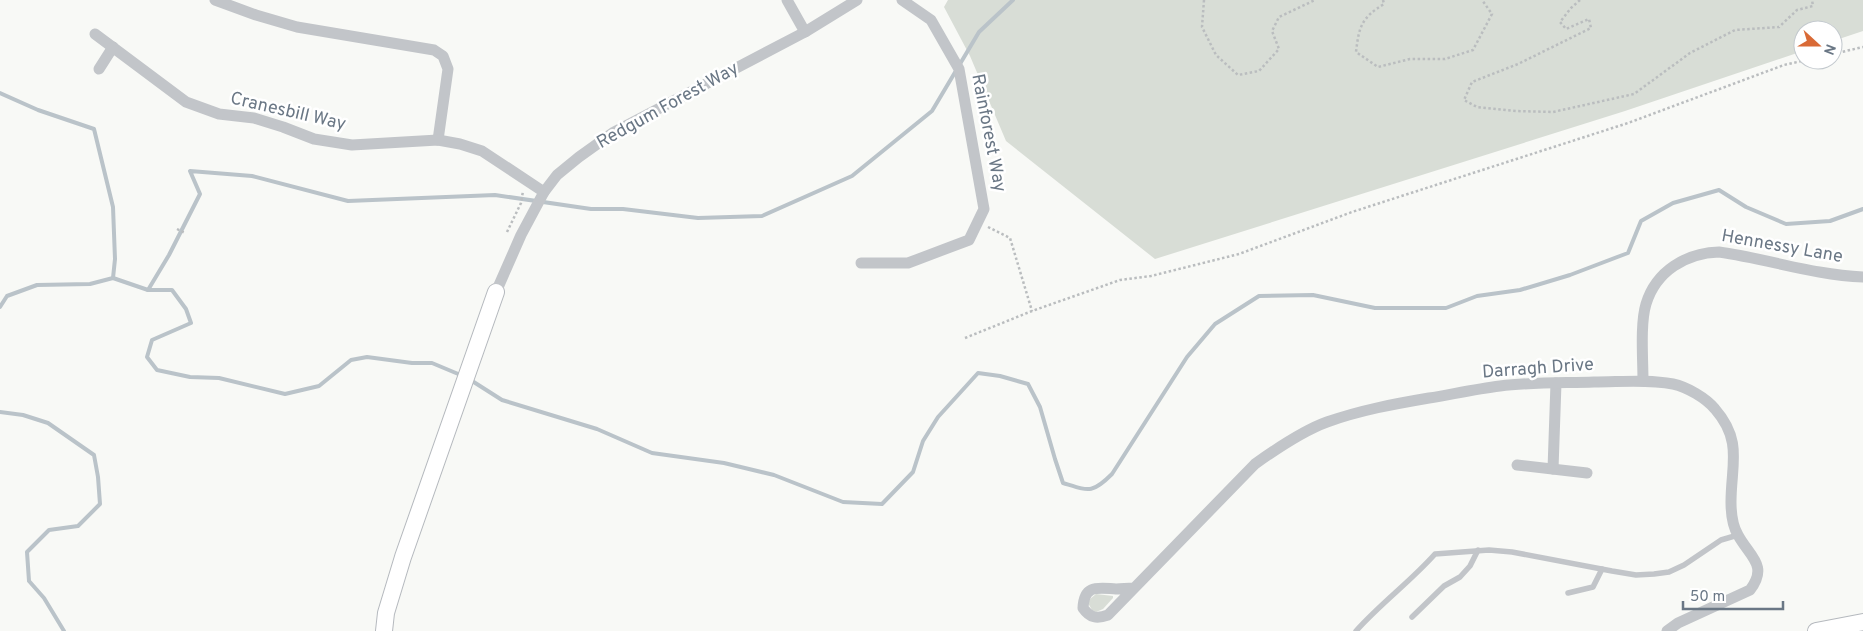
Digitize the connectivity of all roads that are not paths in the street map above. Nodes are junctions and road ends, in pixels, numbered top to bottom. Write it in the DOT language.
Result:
graph roads {
  1 [pos="216,0"];
  2 [pos="787,0"];
  3 [pos="857,0"];
  4 [pos="902,0"];
  5 [pos="804,32"];
  6 [pos="95,34"];
  7 [pos="113,48"];
  8 [pos="99,69"];
  9 [pos="438,140"];
  10 [pos="544,192"];
  11 [pos="861,263"];
  12 [pos="1863,277"];
  13 [pos="496,292"];
  14 [pos="1642,381"];
  15 [pos="1556,383"];
  16 [pos="1517,465"];
  17 [pos="1553,469"];
  18 [pos="1587,473"];
  19 [pos="1738,535"];
  20 [pos="1478,550"];
  21 [pos="1602,569"];
  22 [pos="1133,588"];
  23 [pos="1568,593"];
  24 [pos="1412,617"];
  25 [pos="1863,622"];
  26 [pos="384,631"];
  27 [pos="1356,631"];
  28 [pos="1667,631"];
  29 [pos="1816,631"];
  1 -- 9 [label="street"];
  2 -- 5 [label="street"];
  3 -- 5 [label="street, Redgum Forest Way"];
  4 -- 11 [label="street, Rainforest Way"];
  5 -- 10 [label="street, Redgum Forest Way"];
  6 -- 7 [label="street, Cranesbill Way"];
  7 -- 8 [label="street"];
  7 -- 9 [label="street, Cranesbill Way"];
  9 -- 10 [label="street, Cranesbill Way"];
  10 -- 13 [label="street, Redgum Forest Way"];
  12 -- 14 [label="street, Hennessy Lane"];
  13 -- 26 [label="street, Redgum Forest Way"];
  14 -- 15 [label="street, Darragh Drive"];
  14 -- 19 [label="street, Darragh Drive"];
  15 -- 17 [label="street"];
  15 -- 22 [label="street, Darragh Drive"];
  16 -- 17 [label="street"];
  17 -- 18 [label="street"];
  19 -- 21 [label="lane"];
  19 -- 28 [label="street, Darragh Drive"];
  20 -- 21 [label="lane"];
  20 -- 24 [label="lane"];
  20 -- 27 [label="lane"];
  21 -- 23 [label="lane"];
  25 -- 29 [label="street"];
}
